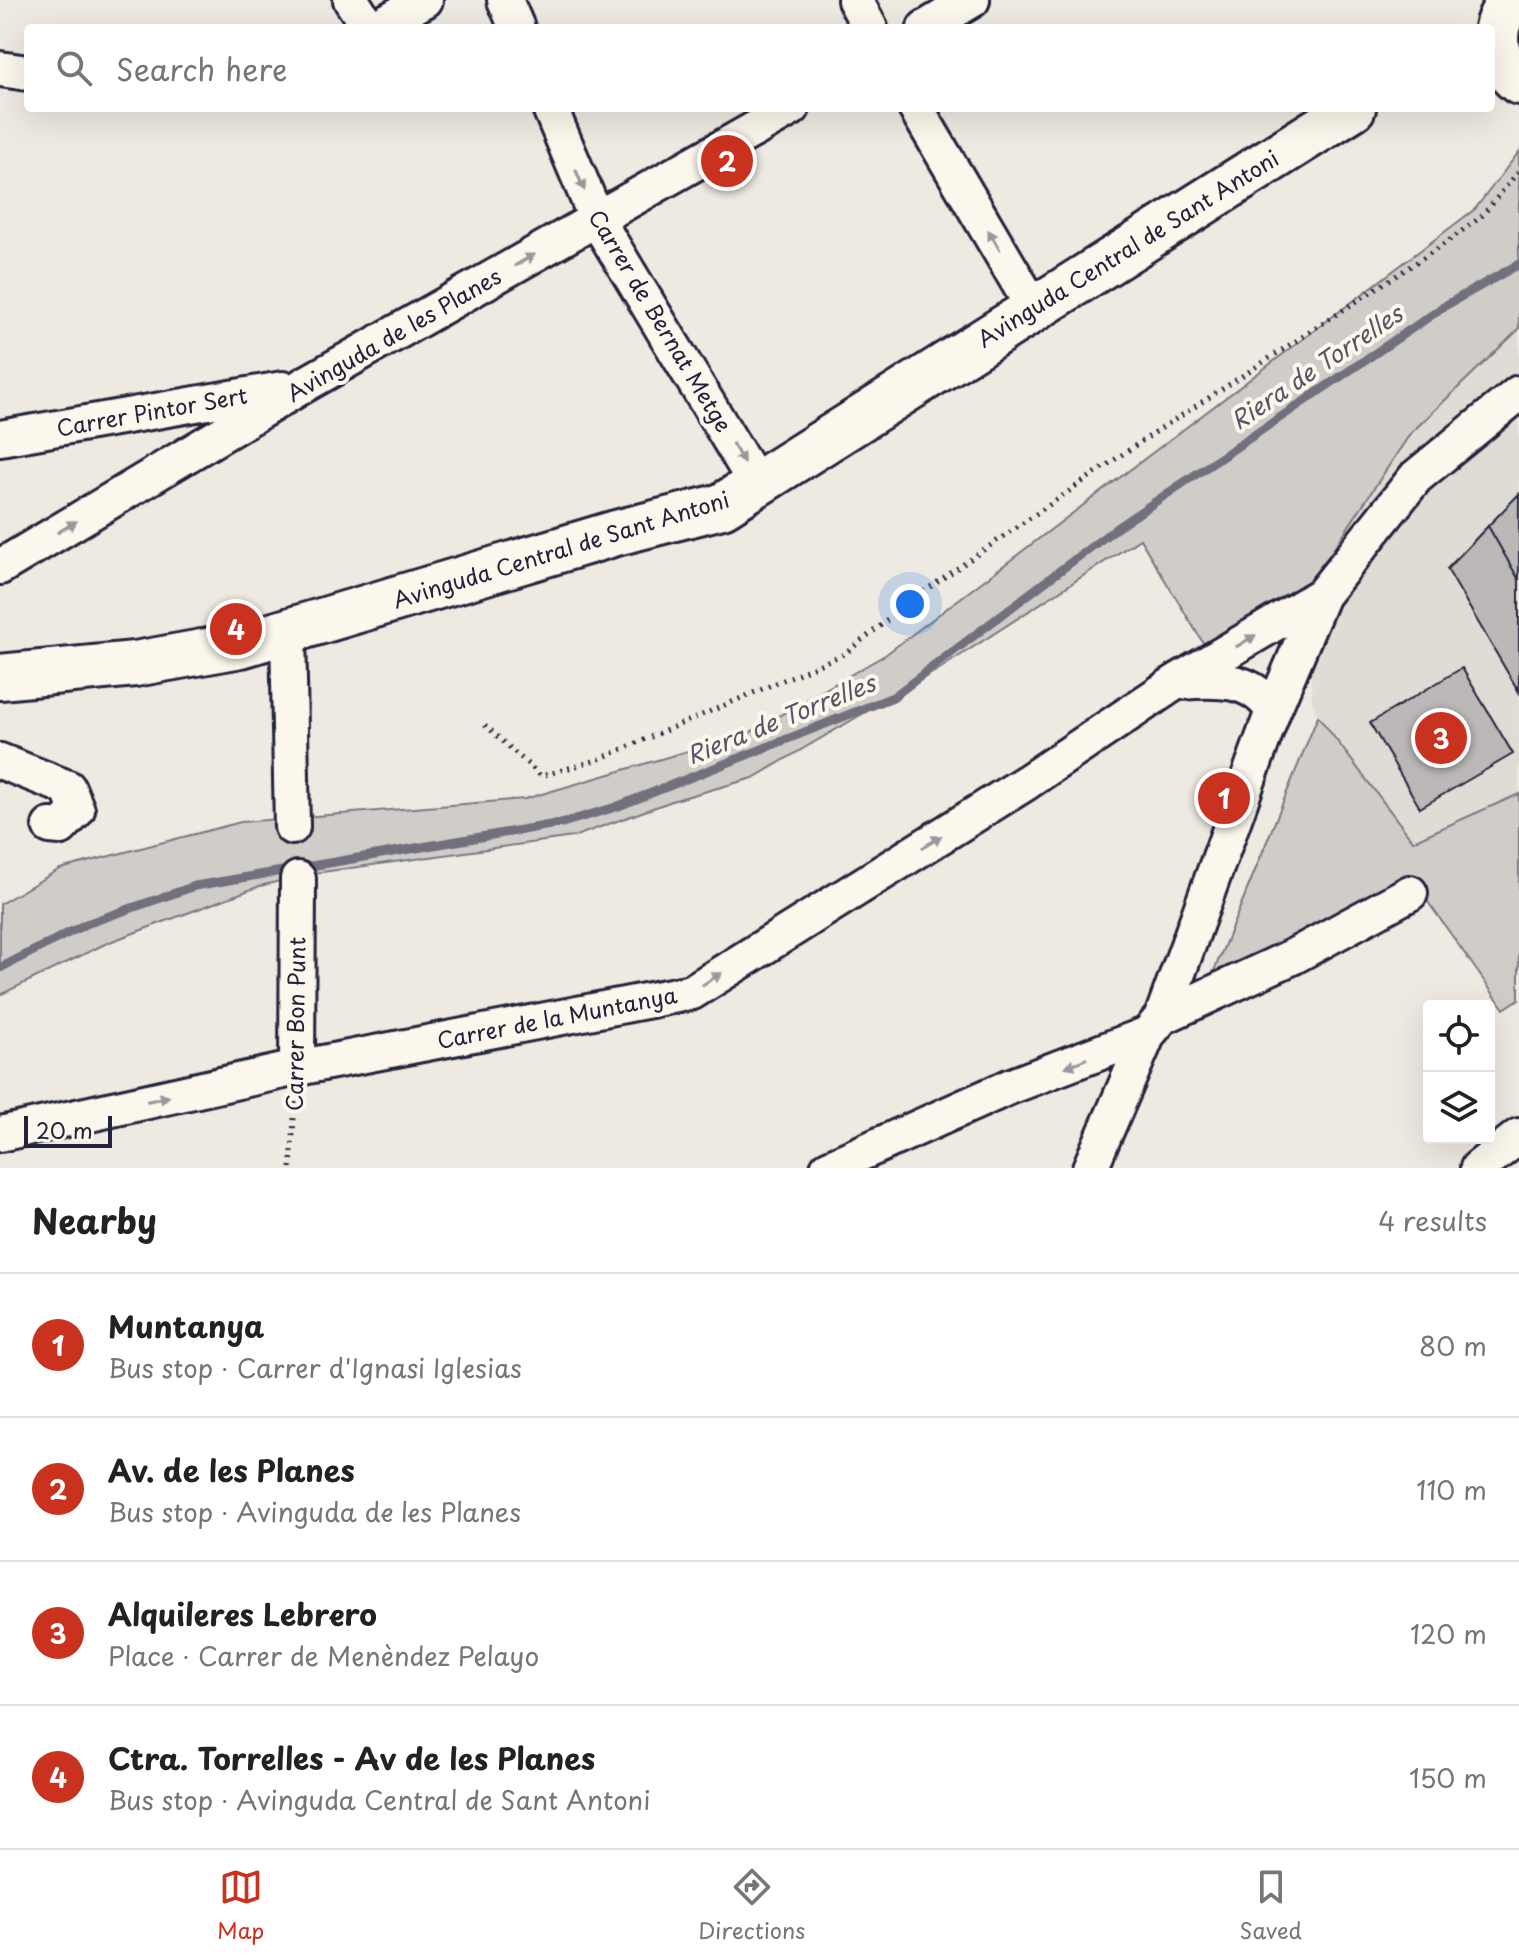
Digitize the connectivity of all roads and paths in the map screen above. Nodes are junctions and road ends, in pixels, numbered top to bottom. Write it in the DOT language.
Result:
graph roads {
  1 [pos="351,0"];
  2 [pos="425,0"];
  3 [pos="505,0"];
  4 [pos="855,0"];
  5 [pos="972,0"];
  6 [pos="1499,15"];
  7 [pos="366,24"];
  8 [pos="382,24"];
  9 [pos="515,24"];
  10 [pos="868,24"];
  11 [pos="932,24"];
  12 [pos="0,69"];
  13 [pos="24,72"];
  14 [pos="1507,78"];
  15 [pos="552,112"];
  16 [pos="785,112"];
  17 [pos="918,112"];
  18 [pos="1347,112"];
  19 [pos="1519,171"];
  20 [pos="597,220"];
  21 [pos="1033,307"];
  22 [pos="304,385"];
  23 [pos="1519,393"];
  24 [pos="0,438"];
  25 [pos="758,487"];
  26 [pos="0,567"];
  27 [pos="1322,595"];
  28 [pos="288,631"];
  29 [pos="0,677"];
  30 [pos="1176,682"];
  31 [pos="1273,711"];
  32 [pos="485,725"];
  33 [pos="0,761"];
  34 [pos="50,826"];
  35 [pos="292,827"];
  36 [pos="298,879"];
  37 [pos="1410,893"];
  38 [pos="1155,1026"];
  39 [pos="297,1068"];
  40 [pos="0,1134"];
  41 [pos="1519,1136"];
  42 [pos="291,1168"];
  43 [pos="828,1168"];
  44 [pos="1090,1168"];
  45 [pos="1478,1168"];
  1 -- 7 [label="street"];
  2 -- 8 [label="street"];
  3 -- 9 [label="street"];
  4 -- 10 [label="street"];
  5 -- 11 [label="street"];
  6 -- 14 [label="main road"];
  12 -- 13 [label="street"];
  15 -- 20 [label="street, Carrer de Bernat Metge, one-way"];
  16 -- 20 [label="street, Avinguda de les Planes"];
  21 -- 17 [label="street, one-way"];
  18 -- 21 [label="main road, Avinguda Central de Sant Antoni"];
  19 -- 32 [label="path"];
  22 -- 20 [label="street, Avinguda de les Planes, one-way"];
  20 -- 25 [label="street, Carrer de Bernat Metge, one-way"];
  21 -- 25 [label="main road, Avinguda Central de Sant Antoni"];
  22 -- 24 [label="street, Carrer Pintor Sert"];
  26 -- 22 [label="street, Avinguda de les Planes, one-way"];
  23 -- 27 [label="street"];
  25 -- 28 [label="main road, Avinguda Central de Sant Antoni"];
  30 -- 27 [label="street, Carrer de la Muntanya, one-way"];
  27 -- 31 [label="street"];
  28 -- 29 [label="main road, Avinguda Central de Sant Antoni"];
  28 -- 35 [label="street"];
  30 -- 31 [label="street, Carrer de la Muntanya"];
  39 -- 30 [label="street, Carrer de la Muntanya, one-way"];
  31 -- 38 [label="street"];
  33 -- 34 [label="street"];
  36 -- 39 [label="street, Carrer Bon Punt"];
  37 -- 38 [label="street"];
  38 -- 43 [label="street, one-way"];
  38 -- 44 [label="street"];
  40 -- 39 [label="street, Carrer de la Muntanya, one-way"];
  39 -- 42 [label="path, Carrer Bon Punt"];
  41 -- 45 [label="street"];
}
